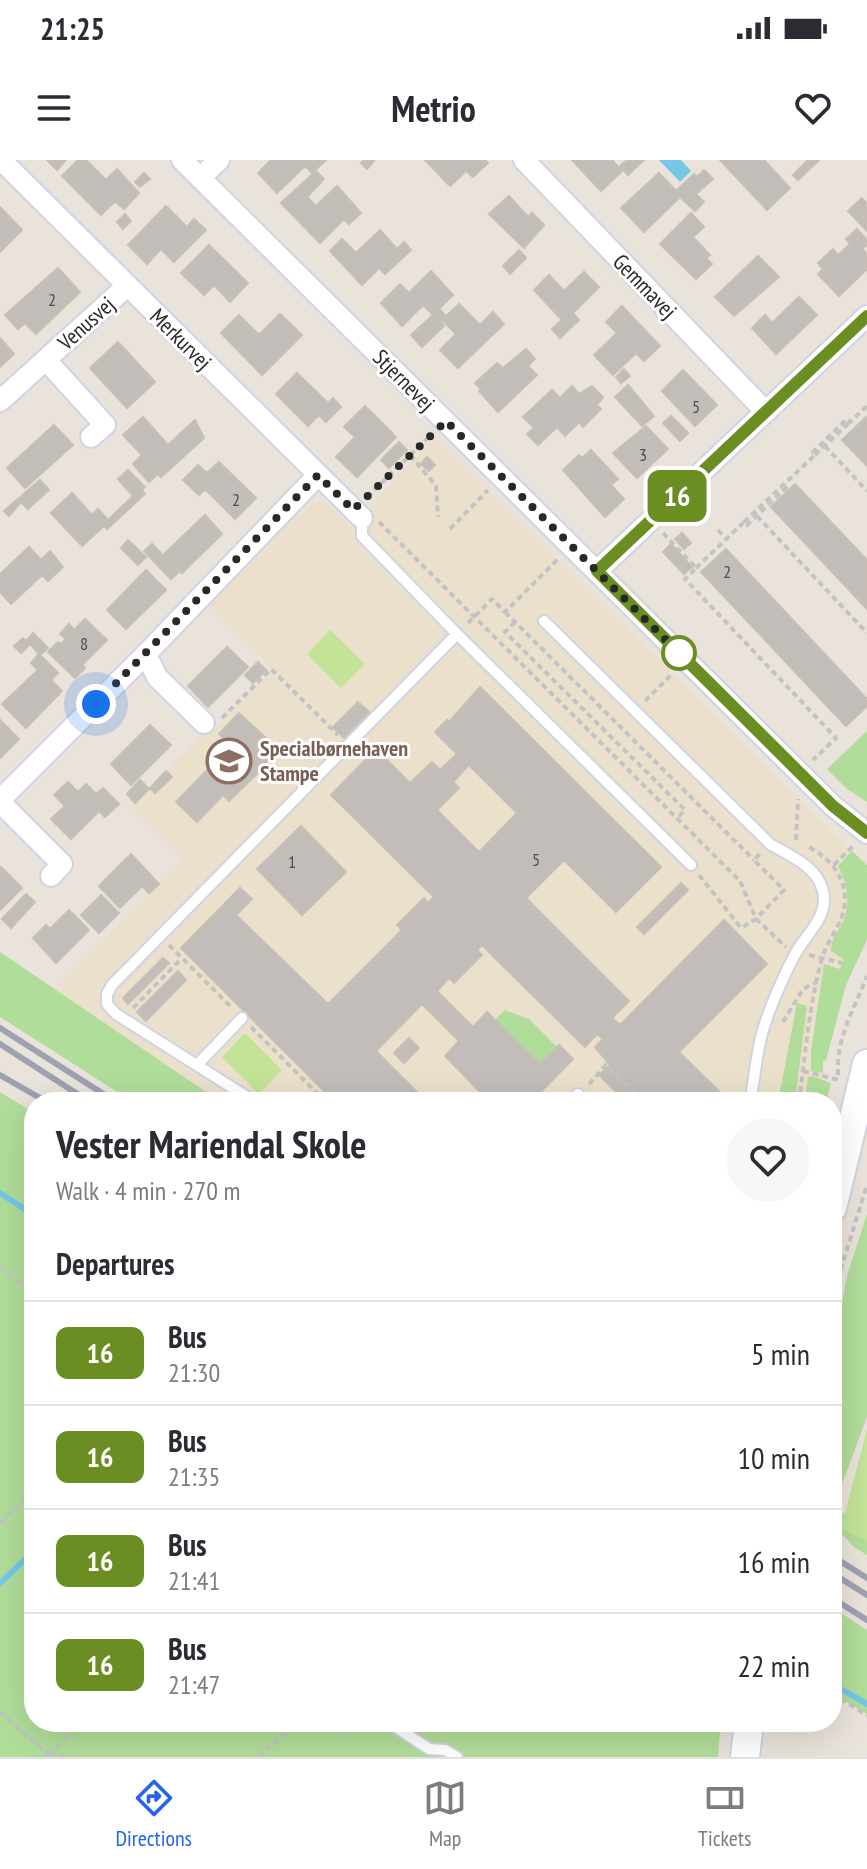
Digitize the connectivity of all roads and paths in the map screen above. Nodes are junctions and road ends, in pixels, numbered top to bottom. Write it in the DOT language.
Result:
graph roads {
  1 [pos="1,160"];
  2 [pos="182,160"];
  3 [pos="219,160"];
  4 [pos="524,160"];
  5 [pos="200,178"];
  6 [pos="127,286"];
  7 [pos="867,316"];
  8 [pos="46,360"];
  9 [pos="0,401"];
  10 [pos="867,406"];
  11 [pos="766,412"];
  12 [pos="842,414"];
  13 [pos="446,421"];
  14 [pos="848,421"];
  15 [pos="91,437"];
  16 [pos="808,446"];
  17 [pos="825,446"];
  18 [pos="814,453"];
  19 [pos="410,455"];
  20 [pos="318,475"];
  21 [pos="501,477"];
  22 [pos="783,486"];
  23 [pos="867,491"];
  24 [pos="357,514"];
  25 [pos="757,516"];
  26 [pos="438,517"];
  27 [pos="650,520"];
  28 [pos="744,522"];
  29 [pos="450,529"];
  30 [pos="718,530"];
  31 [pos="726,539"];
  32 [pos="559,557"];
  33 [pos="696,568"];
  34 [pos="597,571"];
  35 [pos="505,612"];
  36 [pos="475,617"];
  37 [pos="544,621"];
  38 [pos="515,622"];
  39 [pos="867,633"];
  40 [pos="457,634"];
  41 [pos="146,654"];
  42 [pos="686,660"];
  43 [pos="635,712"];
  44 [pos="204,723"];
  45 [pos="348,745"];
  46 [pos="800,773"];
  47 [pos="0,801"];
  48 [pos="677,818"];
  49 [pos="668,827"];
  50 [pos="866,833"];
  51 [pos="796,840"];
  52 [pos="770,844"];
  53 [pos="754,860"];
  54 [pos="691,865"];
  55 [pos="834,866"];
  56 [pos="51,876"];
  57 [pos="756,919"];
  58 [pos="796,952"];
  59 [pos="182,958"];
  60 [pos="822,958"];
  61 [pos="842,963"];
  62 [pos="867,976"];
  63 [pos="817,982"];
  64 [pos="123,1018"];
  65 [pos="242,1018"];
  66 [pos="781,1026"];
  67 [pos="867,1064"];
  68 [pos="197,1065"];
  69 [pos="803,1071"];
  70 [pos="239,1092"];
  71 [pos="585,1092"];
  72 [pos="634,1092"];
  73 [pos="752,1092"];
  74 [pos="800,1092"];
  75 [pos="842,1167"];
  76 [pos="867,1185"];
  77 [pos="842,1265"];
  78 [pos="0,1267"];
  79 [pos="24,1286"];
  80 [pos="24,1501"];
  81 [pos="0,1523"];
  82 [pos="842,1700"];
  83 [pos="0,1712"];
  84 [pos="867,1715"];
  85 [pos="73,1732"];
  86 [pos="285,1732"];
  87 [pos="403,1732"];
  88 [pos="748,1732"];
  89 [pos="429,1749"];
  90 [pos="50,1755"];
  91 [pos="65,1757"];
  92 [pos="259,1757"];
  93 [pos="417,1757"];
  94 [pos="457,1757"];
  95 [pos="745,1757"];
  1 -- 6 [label="street, Merkurvej"];
  2 -- 5 [label="street, Stjernevej"];
  3 -- 5 [label="street"];
  4 -- 11 [label="street, Gemmavej"];
  5 -- 13 [label="street, Stjernevej"];
  6 -- 8 [label="street, Venusvej"];
  6 -- 20 [label="street, Merkurvej"];
  7 -- 11 [label="street"];
  8 -- 9 [label="street, Venusvej"];
  8 -- 15 [label="street, Venusvej"];
  10 -- 14 [label="path"];
  11 -- 27 [label="street"];
  12 -- 14 [label="path"];
  13 -- 19 [label="path"];
  13 -- 21 [label="street, Stjernevej"];
  14 -- 17 [label="path"];
  14 -- 18 [label="path"];
  16 -- 18 [label="path"];
  17 -- 18 [label="path"];
  17 -- 23 [label="path"];
  18 -- 22 [label="path"];
  19 -- 24 [label="path"];
  19 -- 26 [label="path"];
  20 -- 24 [label="street, Merkurvej"];
  20 -- 41 [label="street"];
  21 -- 29 [label="path"];
  21 -- 34 [label="street, Stjernevej"];
  22 -- 25 [label="path"];
  22 -- 28 [label="path"];
  24 -- 36 [label="path"];
  24 -- 40 [label="lane"];
  25 -- 28 [label="path"];
  25 -- 39 [label="path"];
  27 -- 33 [label="path"];
  27 -- 34 [label="street"];
  28 -- 31 [label="path"];
  30 -- 31 [label="path"];
  31 -- 33 [label="path"];
  32 -- 35 [label="path"];
  33 -- 46 [label="path"];
  34 -- 42 [label="street, Stjernevej"];
  35 -- 36 [label="path"];
  35 -- 38 [label="path"];
  36 -- 48 [label="path"];
  37 -- 43 [label="lane"];
  38 -- 48 [label="path"];
  38 -- 53 [label="path"];
  40 -- 45 [label="lane"];
  40 -- 54 [label="lane"];
  41 -- 44 [label="street"];
  41 -- 47 [label="street"];
  42 -- 43 [label="path"];
  42 -- 46 [label="street, Stjernevej"];
  43 -- 52 [label="lane"];
  44 -- 45 [label="path"];
  45 -- 64 [label="lane"];
  46 -- 50 [label="street, Stjernevej"];
  46 -- 51 [label="path"];
  47 -- 56 [label="street"];
  48 -- 49 [label="path"];
  48 -- 57 [label="path"];
  50 -- 55 [label="path"];
  52 -- 53 [label="path"];
  52 -- 58 [label="lane"];
  53 -- 57 [label="path"];
  54 -- 57 [label="path"];
  57 -- 58 [label="path"];
  58 -- 60 [label="path"];
  58 -- 73 [label="lane"];
  59 -- 64 [label="path"];
  60 -- 61 [label="path"];
  60 -- 63 [label="path"];
  62 -- 69 [label="path"];
  63 -- 66 [label="path"];
  63 -- 69 [label="path"];
  64 -- 68 [label="lane"];
  65 -- 68 [label="lane"];
  67 -- 75 [label="main road"];
  68 -- 70 [label="lane"];
  69 -- 74 [label="path"];
  71 -- 72 [label="path"];
  76 -- 77 [label="path"];
  78 -- 79 [label="path"];
  80 -- 81 [label="path"];
  82 -- 84 [label="path"];
  83 -- 90 [label="path"];
  85 -- 90 [label="path"];
  86 -- 92 [label="path"];
  87 -- 89 [label="lane"];
  88 -- 95 [label="main road"];
  89 -- 93 [label="lane"];
  89 -- 94 [label="lane"];
  90 -- 91 [label="path"];
}
